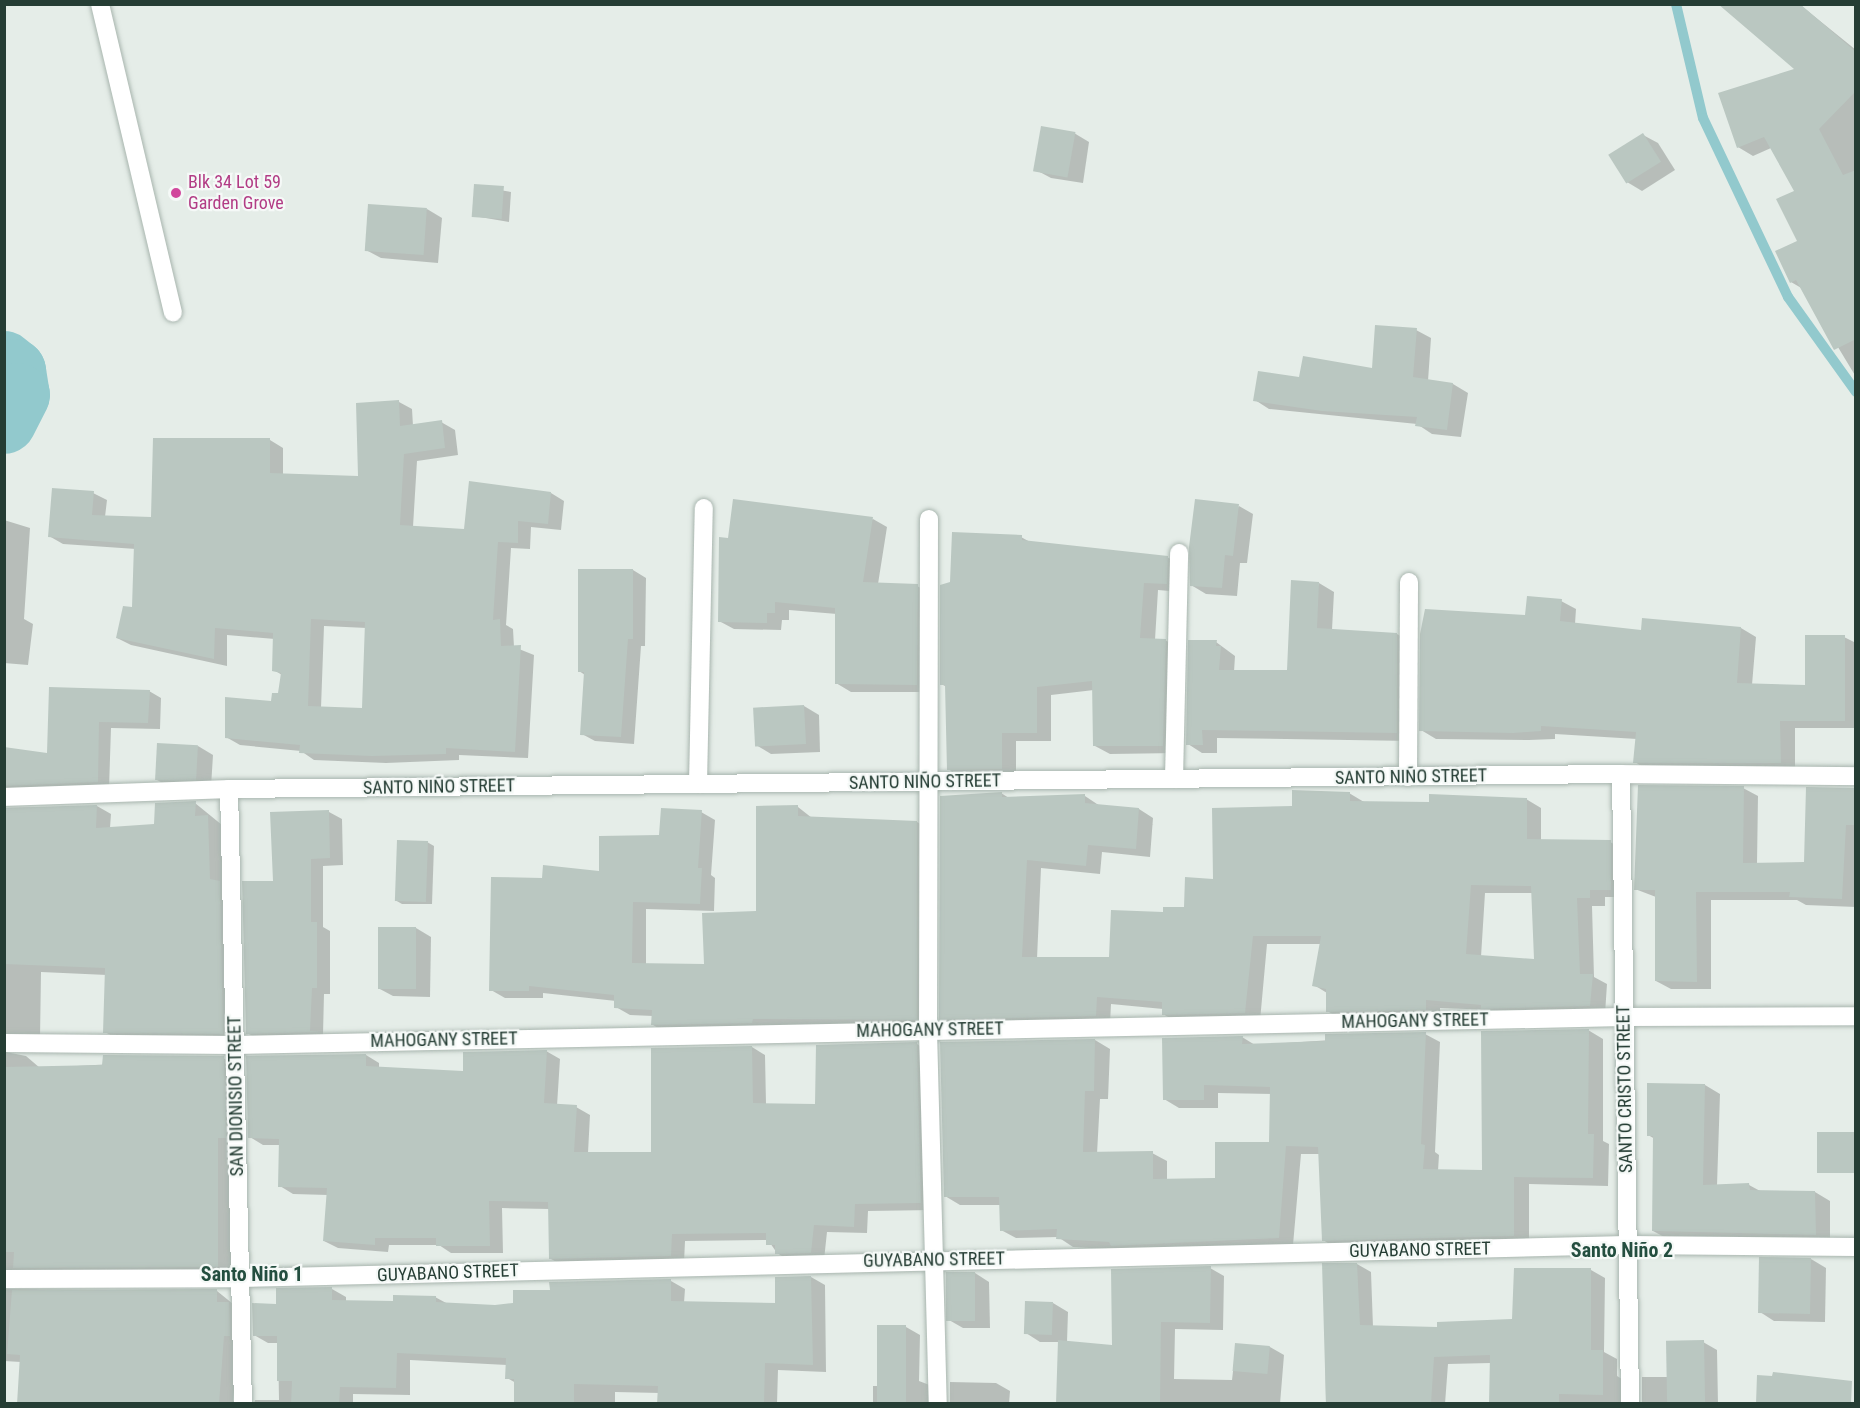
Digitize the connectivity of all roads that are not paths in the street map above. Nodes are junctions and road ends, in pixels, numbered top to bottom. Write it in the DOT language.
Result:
graph roads {
  1 [pos="100,4"];
  2 [pos="173,312"];
  3 [pos="704,508"];
  4 [pos="929,519"];
  5 [pos="1179,553"];
  6 [pos="1409,582"];
  7 [pos="1621,774"];
  8 [pos="1856,776"];
  9 [pos="1408,777"];
  10 [pos="1174,779"];
  11 [pos="927,782"];
  12 [pos="698,784"];
  13 [pos="229,789"];
  14 [pos="4,797"];
  15 [pos="1856,1016"];
  16 [pos="1624,1017"];
  17 [pos="927,1030"];
  18 [pos="4,1043"];
  19 [pos="235,1045"];
  20 [pos="1627,1245"];
  21 [pos="1856,1247"];
  22 [pos="933,1260"];
  23 [pos="240,1278"];
  24 [pos="4,1279"];
  25 [pos="243,1404"];
  26 [pos="938,1404"];
  27 [pos="1630,1404"];
  1 -- 2 [label="street"];
  3 -- 12 [label="street"];
  4 -- 11 [label="street"];
  5 -- 10 [label="street"];
  6 -- 9 [label="street"];
  7 -- 8 [label="street, SANTO NIÑO STREET"];
  7 -- 9 [label="street, SANTO NIÑO STREET"];
  7 -- 16 [label="street, SANTO CRISTO STREET"];
  9 -- 10 [label="street, SANTO NIÑO STREET"];
  10 -- 11 [label="street, SANTO NIÑO STREET"];
  11 -- 12 [label="street, SANTO NIÑO STREET"];
  11 -- 17 [label="street"];
  12 -- 13 [label="street, SANTO NIÑO STREET"];
  13 -- 14 [label="street, SANTO NIÑO STREET"];
  13 -- 19 [label="street, SAN DIONISIO STREET"];
  15 -- 16 [label="street, MAHOGANY STREET"];
  16 -- 17 [label="street, MAHOGANY STREET"];
  16 -- 20 [label="street, SANTO CRISTO STREET"];
  17 -- 19 [label="street, MAHOGANY STREET"];
  17 -- 22 [label="street"];
  18 -- 19 [label="street, MAHOGANY STREET"];
  19 -- 23 [label="street, SAN DIONISIO STREET"];
  20 -- 21 [label="street, GUYABANO STREET"];
  20 -- 22 [label="street, GUYABANO STREET"];
  20 -- 27 [label="street, SANTO CRISTO STREET"];
  22 -- 23 [label="street, GUYABANO STREET"];
  22 -- 26 [label="street"];
  23 -- 24 [label="street, GUYABANO STREET"];
  23 -- 25 [label="street, SAN DIONISIO STREET"];
}
